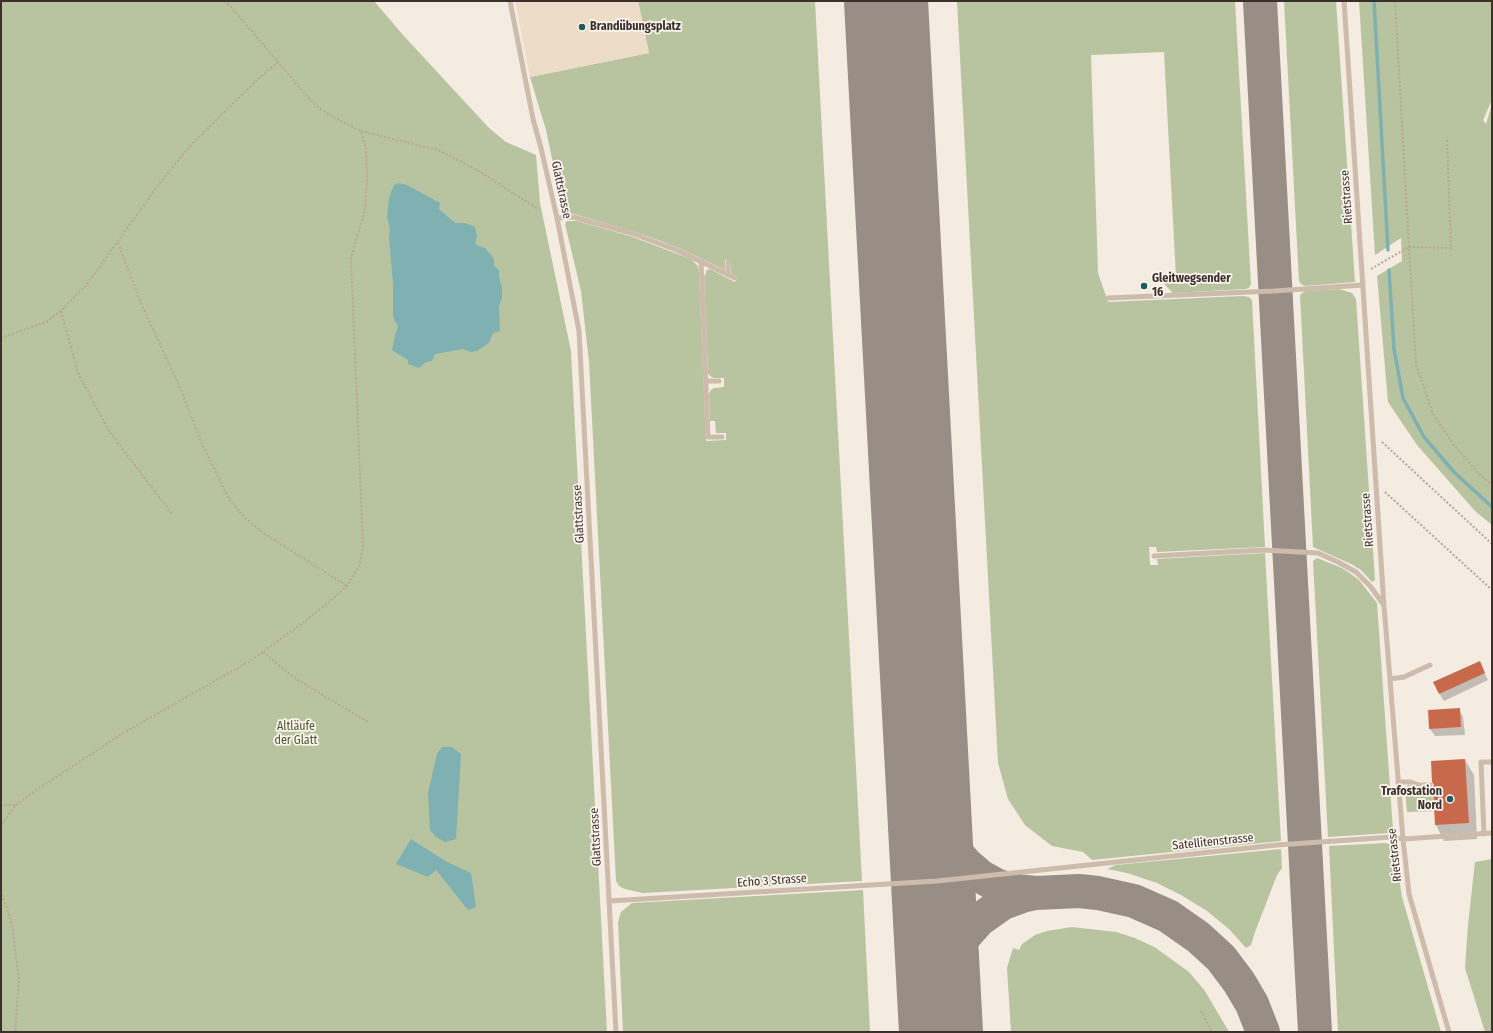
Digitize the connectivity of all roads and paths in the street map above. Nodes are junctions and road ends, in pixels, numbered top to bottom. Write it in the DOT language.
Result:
graph roads {
  1 [pos="226,1"];
  2 [pos="510,1"];
  3 [pos="1344,1"];
  4 [pos="1395,1"];
  5 [pos="278,62"];
  6 [pos="361,131"];
  7 [pos="1447,140"];
  8 [pos="538,209"];
  9 [pos="557,218"];
  10 [pos="118,243"];
  11 [pos="1409,247"];
  12 [pos="701,261"];
  13 [pos="728,262"];
  14 [pos="1362,274"];
  15 [pos="728,275"];
  16 [pos="735,278"];
  17 [pos="1363,285"];
  18 [pos="1108,298"];
  19 [pos="62,311"];
  20 [pos="1,338"];
  21 [pos="706,381"];
  22 [pos="720,381"];
  23 [pos="1372,432"];
  24 [pos="722,437"];
  25 [pos="1376,484"];
  26 [pos="1492,485"];
  27 [pos="172,514"];
  28 [pos="1492,544"];
  29 [pos="1154,556"];
  30 [pos="347,586"];
  31 [pos="1492,590"];
  32 [pos="1384,606"];
  33 [pos="263,652"];
  34 [pos="1430,665"];
  35 [pos="1390,679"];
  36 [pos="368,722"];
  37 [pos="1492,762"];
  38 [pos="1398,782"];
  39 [pos="1430,785"];
  40 [pos="1,805"];
  41 [pos="16,805"];
  42 [pos="1,828"];
  43 [pos="1492,833"];
  44 [pos="1484,834"];
  45 [pos="1403,839"];
  46 [pos="937,881"];
  47 [pos="1,891"];
  48 [pos="609,901"];
  49 [pos="1201,1011"];
  50 [pos="15,1032"];
  51 [pos="616,1032"];
  52 [pos="1212,1032"];
  53 [pos="1449,1032"];
  1 -- 5 [label="path"];
  2 -- 9 [label="lane, Glattstrasse"];
  3 -- 14 [label="lane, Rietstrasse"];
  4 -- 11 [label="path"];
  5 -- 6 [label="path"];
  5 -- 10 [label="path"];
  6 -- 8 [label="path"];
  6 -- 30 [label="path"];
  7 -- 11 [label="path"];
  9 -- 12 [label="lane"];
  9 -- 48 [label="lane, Glattstrasse"];
  10 -- 19 [label="path"];
  10 -- 30 [label="path"];
  11 -- 14 [label="path"];
  11 -- 26 [label="path"];
  12 -- 15 [label="lane"];
  12 -- 21 [label="lane"];
  13 -- 15 [label="lane"];
  14 -- 17 [label="lane, Rietstrasse"];
  15 -- 16 [label="lane"];
  17 -- 18 [label="lane"];
  17 -- 23 [label="lane, Rietstrasse"];
  19 -- 20 [label="path"];
  19 -- 27 [label="path"];
  21 -- 22 [label="lane"];
  21 -- 24 [label="lane"];
  23 -- 25 [label="lane, Rietstrasse"];
  23 -- 28 [label="path"];
  25 -- 31 [label="path"];
  25 -- 32 [label="lane, Rietstrasse"];
  29 -- 32 [label="lane"];
  30 -- 33 [label="path"];
  32 -- 35 [label="lane, Rietstrasse"];
  33 -- 36 [label="path"];
  33 -- 41 [label="path"];
  34 -- 35 [label="lane"];
  35 -- 38 [label="lane, Rietstrasse"];
  37 -- 44 [label="lane"];
  38 -- 39 [label="lane"];
  38 -- 45 [label="lane, Rietstrasse"];
  40 -- 41 [label="path"];
  41 -- 42 [label="path"];
  43 -- 44 [label="lane, Satellitenstrasse"];
  44 -- 45 [label="lane, Satellitenstrasse"];
  45 -- 46 [label="lane, Satellitenstrasse"];
  45 -- 53 [label="lane, Rietstrasse"];
  46 -- 48 [label="lane, Echo 3 Strasse"];
  47 -- 50 [label="path"];
  48 -- 51 [label="lane, Glattstrasse"];
  49 -- 52 [label="path"];
}
